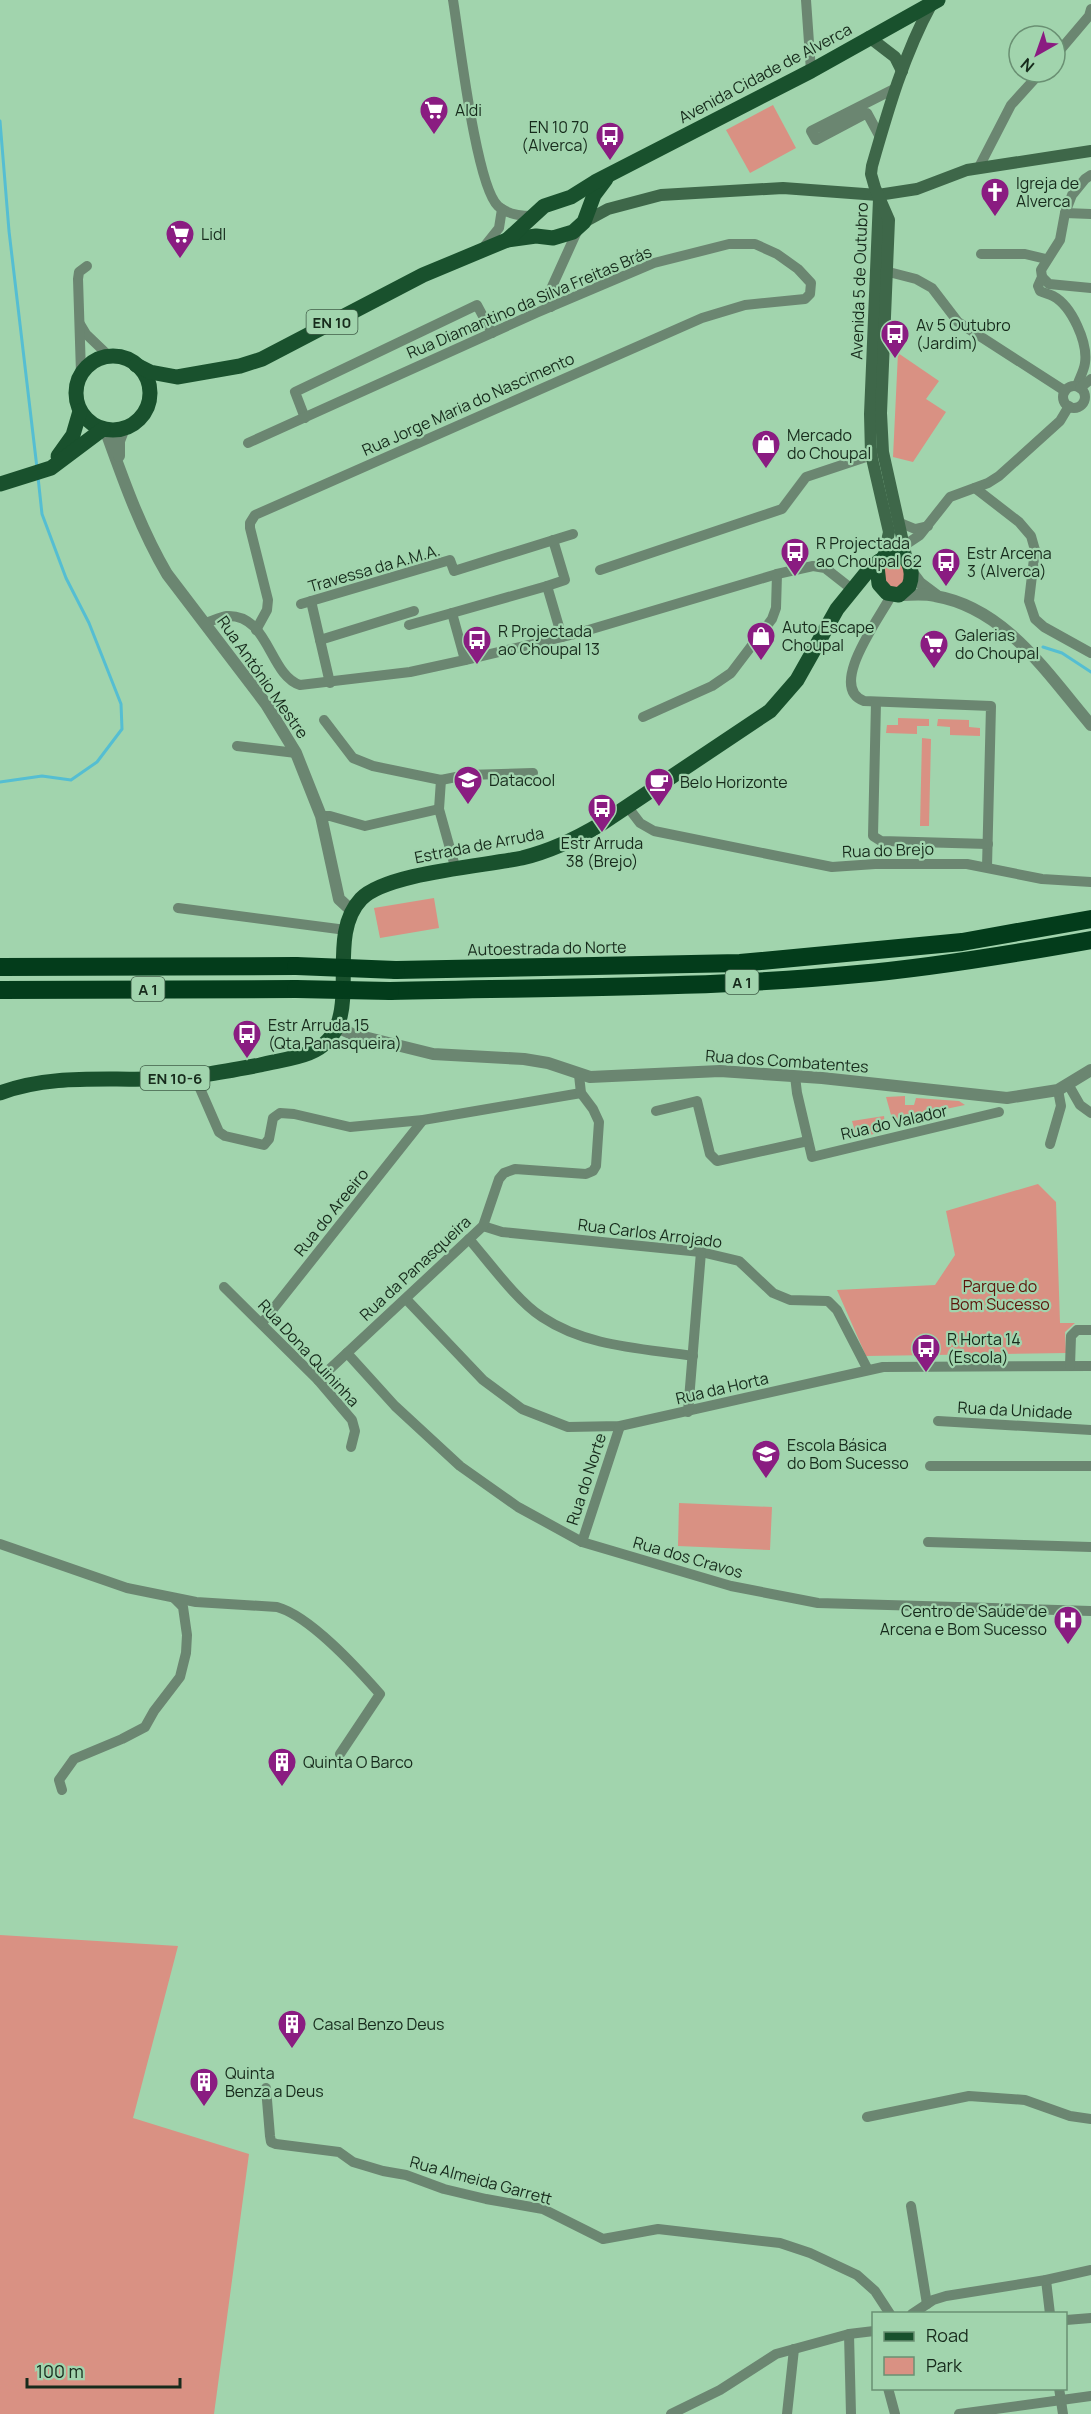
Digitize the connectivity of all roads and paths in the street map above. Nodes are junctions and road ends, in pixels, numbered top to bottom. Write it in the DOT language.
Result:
graph roads {
  1 [pos="453,0"];
  2 [pos="806,0"];
  3 [pos="935,2"];
  4 [pos="1090,15"];
  5 [pos="869,38"];
  6 [pos="1067,42"];
  7 [pos="811,71"];
  8 [pos="902,71"];
  9 [pos="1030,84"];
  10 [pos="896,88"];
  11 [pos="880,137"];
  12 [pos="1091,151"];
  13 [pos="978,169"];
  14 [pos="1091,175"];
  15 [pos="608,176"];
  16 [pos="878,195"];
  17 [pos="571,197"];
  18 [pos="502,209"];
  19 [pos="1065,213"];
  20 [pos="1091,214"];
  21 [pos="531,218"];
  22 [pos="584,220"];
  23 [pos="536,236"];
  24 [pos="553,238"];
  25 [pos="507,240"];
  26 [pos="481,250"];
  27 [pos="981,254"];
  28 [pos="1046,259"];
  29 [pos="565,261"];
  30 [pos="87,266"];
  31 [pos="881,270"];
  32 [pos="1042,277"];
  33 [pos="1091,288"];
  34 [pos="810,294"];
  35 [pos="551,307"];
  36 [pos="79,321"];
  37 [pos="492,333"];
  38 [pos="109,356"];
  39 [pos="136,365"];
  40 [pos="81,373"];
  41 [pos="177,377"];
  42 [pos="1091,379"];
  43 [pos="1065,391"];
  44 [pos="1083,394"];
  45 [pos="150,398"];
  46 [pos="1069,406"];
  47 [pos="80,411"];
  48 [pos="305,418"];
  49 [pos="124,428"];
  50 [pos="104,429"];
  51 [pos="248,444"];
  52 [pos="877,453"];
  53 [pos="121,472"];
  54 [pos="34,474"];
  55 [pos="0,484"];
  56 [pos="975,488"];
  57 [pos="898,522"];
  58 [pos="928,526"];
  59 [pos="573,534"];
  60 [pos="553,540"];
  61 [pos="896,557"];
  62 [pos="600,570"];
  63 [pos="777,574"];
  64 [pos="548,586"];
  65 [pos="853,590"];
  66 [pos="891,593"];
  67 [pos="937,596"];
  68 [pos="414,611"];
  69 [pos="452,613"];
  70 [pos="205,624"];
  71 [pos="409,625"];
  72 [pos="256,630"];
  73 [pos="562,638"];
  74 [pos="320,640"];
  75 [pos="1091,653"];
  76 [pos="465,660"];
  77 [pos="330,683"];
  78 [pos="876,702"];
  79 [pos="643,717"];
  80 [pos="324,720"];
  81 [pos="1091,725"];
  82 [pos="237,746"];
  83 [pos="296,753"];
  84 [pos="533,773"];
  85 [pos="441,780"];
  86 [pos="627,806"];
  87 [pos="439,809"];
  88 [pos="321,816"];
  89 [pos="988,844"];
  90 [pos="987,867"];
  91 [pos="456,870"];
  92 [pos="1091,882"];
  93 [pos="178,908"];
  94 [pos="352,911"];
  95 [pos="1091,919"];
  96 [pos="346,930"];
  97 [pos="1091,940"];
  98 [pos="0,967"];
  99 [pos="0,990"];
  100 [pos="338,1027"];
  101 [pos="1091,1070"];
  102 [pos="579,1075"];
  103 [pos="795,1076"];
  104 [pos="195,1077"];
  105 [pos="1063,1087"];
  106 [pos="0,1093"];
  107 [pos="581,1093"];
  108 [pos="656,1111"];
  109 [pos="999,1112"];
  110 [pos="1091,1113"];
  111 [pos="423,1120"];
  112 [pos="808,1141"];
  113 [pos="1050,1144"];
  114 [pos="483,1226"];
  115 [pos="469,1239"];
  116 [pos="701,1252"];
  117 [pos="224,1287"];
  118 [pos="406,1299"];
  119 [pos="262,1323"];
  120 [pos="1091,1330"];
  121 [pos="347,1353"];
  122 [pos="693,1356"];
  123 [pos="1070,1366"];
  124 [pos="1091,1366"];
  125 [pos="868,1370"];
  126 [pos="318,1380"];
  127 [pos="688,1412"];
  128 [pos="938,1421"];
  129 [pos="620,1426"];
  130 [pos="1091,1430"];
  131 [pos="351,1448"];
  132 [pos="930,1466"];
  133 [pos="1091,1466"];
  134 [pos="582,1542"];
  135 [pos="928,1542"];
  136 [pos="0,1544"];
  137 [pos="1091,1547"];
  138 [pos="174,1598"];
  139 [pos="1090,1610"];
  140 [pos="340,1754"];
  141 [pos="62,1790"];
  142 [pos="266,2088"];
  143 [pos="867,2117"];
  144 [pos="1091,2119"];
  145 [pos="911,2206"];
  146 [pos="1091,2270"];
  147 [pos="1046,2280"];
  148 [pos="927,2304"];
  149 [pos="889,2312"];
  150 [pos="914,2312"];
  151 [pos="1050,2312"];
  152 [pos="1091,2318"];
  153 [pos="1067,2320"];
  154 [pos="872,2331"];
  155 [pos="849,2334"];
  156 [pos="794,2349"];
  157 [pos="889,2390"];
  158 [pos="1060,2394"];
  159 [pos="1091,2396"];
  160 [pos="670,2414"];
  161 [pos="787,2414"];
  162 [pos="851,2414"];
  163 [pos="895,2414"];
  164 [pos="959,2414"];
  165 [pos="1063,2414"];
  1 -- 18 [label="street"];
  2 -- 7 [label="street"];
  3 -- 5 [label="main road, Avenida Cidade de Alverca"];
  3 -- 8 [label="main road, Avenida 5 de Outubro"];
  4 -- 6 [label="street"];
  5 -- 7 [label="main road, Avenida Cidade de Alverca"];
  5 -- 8 [label="main road"];
  7 -- 15 [label="main road, Avenida Cidade de Alverca"];
  8 -- 10 [label="main road, Avenida 5 de Outubro"];
  9 -- 13 [label="street"];
  10 -- 11 [label="main road, Avenida 5 de Outubro"];
  10 -- 11 [label="street"];
  11 -- 16 [label="main road, Avenida 5 de Outubro"];
  12 -- 13 [label="main road"];
  13 -- 16 [label="main road"];
  14 -- 19 [label="street"];
  15 -- 17 [label="main road, Avenida Cidade de Alverca"];
  15 -- 22 [label="main road, Avenida Cidade de Alverca"];
  16 -- 22 [label="main road"];
  16 -- 31 [label="main road, Avenida 5 de Outubro"];
  17 -- 21 [label="main road, Avenida Cidade de Alverca"];
  17 -- 22 [label="main road"];
  18 -- 21 [label="street"];
  18 -- 26 [label="street"];
  19 -- 20 [label="street"];
  19 -- 28 [label="street"];
  21 -- 23 [label="main road"];
  21 -- 25 [label="main road, Avenida Cidade de Alverca"];
  22 -- 24 [label="main road, Avenida Cidade de Alverca"];
  22 -- 29 [label="street"];
  23 -- 24 [label="main road, Avenida Cidade de Alverca"];
  23 -- 25 [label="main road, Avenida Cidade de Alverca / EN 10"];
  24 -- 29 [label="street"];
  25 -- 26 [label="main road, Avenida Cidade de Alverca / EN 10"];
  26 -- 41 [label="main road, Avenida Cidade de Alverca / EN 10"];
  27 -- 28 [label="street"];
  28 -- 32 [label="street"];
  29 -- 35 [label="street"];
  30 -- 36 [label="street"];
  31 -- 43 [label="street"];
  31 -- 52 [label="main road, Avenida 5 de Outubro"];
  32 -- 33 [label="street"];
  32 -- 44 [label="street"];
  34 -- 35 [label="street, Rua Diamantino da Silva Freitas Brás"];
  34 -- 72 [label="street, Rua Jorge Maria do Nascimento"];
  35 -- 37 [label="street, Rua Diamantino da Silva Freitas Brás"];
  36 -- 38 [label="street"];
  36 -- 40 [label="street"];
  37 -- 48 [label="street, Rua Diamantino da Silva Freitas Brás"];
  37 -- 48 [label="street"];
  38 -- 39 [label="main road, EN 10"];
  38 -- 40 [label="main road"];
  39 -- 41 [label="main road, Avenida Cidade de Alverca / EN 10"];
  39 -- 45 [label="main road"];
  40 -- 47 [label="main road"];
  41 -- 45 [label="main road, Avenida Cidade de Alverca / EN 10"];
  42 -- 44 [label="street"];
  43 -- 44 [label="street"];
  43 -- 46 [label="street"];
  44 -- 46 [label="street"];
  45 -- 49 [label="main road, EN 10"];
  46 -- 56 [label="street"];
  47 -- 50 [label="main road"];
  47 -- 54 [label="main road"];
  48 -- 51 [label="street, Rua Diamantino da Silva Freitas Brás"];
  49 -- 50 [label="main road"];
  49 -- 53 [label="street, Rua António Mestre"];
  50 -- 53 [label="street, Rua António Mestre"];
  50 -- 54 [label="main road"];
  52 -- 57 [label="main road, Avenida 5 de Outubro"];
  52 -- 61 [label="main road, Avenida 5 de Outubro"];
  52 -- 62 [label="street"];
  53 -- 70 [label="street, Rua António Mestre"];
  54 -- 55 [label="main road"];
  56 -- 58 [label="street"];
  56 -- 75 [label="street"];
  57 -- 58 [label="street"];
  57 -- 61 [label="main road, Avenida 5 de Outubro"];
  58 -- 61 [label="street"];
  59 -- 60 [label="street, Travessa da A.M.A."];
  60 -- 64 [label="street"];
  60 -- 74 [label="street, Travessa da A.M.A."];
  61 -- 65 [label="main road, Estrada de Arruda"];
  61 -- 66 [label="main road"];
  61 -- 66 [label="main road"];
  61 -- 67 [label="street"];
  63 -- 65 [label="street"];
  63 -- 73 [label="street"];
  63 -- 79 [label="street"];
  64 -- 69 [label="street"];
  64 -- 73 [label="street"];
  65 -- 66 [label="main road"];
  65 -- 86 [label="main road, Estrada de Arruda"];
  66 -- 67 [label="street"];
  66 -- 78 [label="street"];
  67 -- 81 [label="street"];
  68 -- 74 [label="street"];
  69 -- 71 [label="street"];
  69 -- 76 [label="street"];
  70 -- 72 [label="street"];
  70 -- 83 [label="street, Rua António Mestre"];
  72 -- 77 [label="street"];
  73 -- 76 [label="street"];
  74 -- 77 [label="street"];
  76 -- 77 [label="street"];
  78 -- 89 [label="street"];
  78 -- 89 [label="street"];
  80 -- 85 [label="street"];
  82 -- 83 [label="street"];
  83 -- 88 [label="street, Rua António Mestre"];
  84 -- 85 [label="street"];
  85 -- 87 [label="street"];
  86 -- 90 [label="street, Rua do Brejo"];
  86 -- 91 [label="main road, Estrada de Arruda"];
  87 -- 88 [label="street"];
  87 -- 91 [label="street"];
  88 -- 94 [label="street, Rua António Mestre"];
  89 -- 90 [label="street"];
  90 -- 92 [label="street, Rua do Brejo"];
  91 -- 94 [label="main road, Estrada de Arruda"];
  93 -- 96 [label="street"];
  94 -- 96 [label="main road, Estrada de Arruda"];
  95 -- 98 [label="highway, Autoestrada do Norte / A 1, bridge"];
  96 -- 100 [label="main road, Estrada de Arruda"];
  97 -- 99 [label="highway, A 1, bridge"];
  100 -- 102 [label="street, Rua dos Combatentes"];
  100 -- 104 [label="main road, EN 10-6"];
  101 -- 105 [label="street, Rua dos Combatentes"];
  102 -- 103 [label="street, Rua dos Combatentes"];
  102 -- 107 [label="street, Rua da Panasqueira"];
  103 -- 105 [label="street, Rua dos Combatentes"];
  103 -- 112 [label="street"];
  104 -- 106 [label="main road, EN 10-6"];
  104 -- 111 [label="street"];
  105 -- 110 [label="street"];
  105 -- 113 [label="street"];
  107 -- 111 [label="street"];
  107 -- 114 [label="street, Rua da Panasqueira"];
  108 -- 112 [label="street"];
  109 -- 112 [label="street, Rua do Valador"];
  111 -- 119 [label="street, Rua do Areeiro"];
  114 -- 115 [label="street, Rua da Panasqueira"];
  114 -- 116 [label="street, Rua Carlos Arrojado"];
  115 -- 118 [label="street, Rua da Panasqueira"];
  115 -- 122 [label="street"];
  116 -- 122 [label="street"];
  116 -- 125 [label="street, Rua Carlos Arrojado"];
  117 -- 119 [label="street, Rua Dona Quininha"];
  118 -- 121 [label="street, Rua da Panasqueira"];
  118 -- 129 [label="street, Rua da Horta"];
  119 -- 126 [label="street, Rua Dona Quininha"];
  120 -- 123 [label="street"];
  121 -- 126 [label="street, Rua da Panasqueira"];
  121 -- 134 [label="street, Rua dos Cravos"];
  122 -- 127 [label="street"];
  123 -- 124 [label="street, Rua da Horta"];
  123 -- 125 [label="street, Rua da Horta"];
  125 -- 127 [label="street, Rua da Horta"];
  126 -- 131 [label="street, Rua Dona Quininha"];
  127 -- 129 [label="street, Rua da Horta"];
  128 -- 130 [label="street, Rua da Unidade"];
  129 -- 134 [label="street, Rua do Norte"];
  132 -- 133 [label="street"];
  134 -- 139 [label="street, Rua dos Cravos"];
  135 -- 137 [label="street"];
  136 -- 138 [label="street"];
  138 -- 140 [label="street"];
  138 -- 141 [label="street"];
  142 -- 149 [label="street, Rua Almeida Garrett"];
  143 -- 144 [label="street"];
  145 -- 148 [label="street"];
  146 -- 147 [label="street"];
  147 -- 148 [label="street"];
  147 -- 151 [label="street"];
  148 -- 150 [label="street"];
  152 -- 153 [label="street"];
  154 -- 155 [label="street"];
  155 -- 156 [label="street"];
  155 -- 162 [label="street"];
  156 -- 160 [label="street"];
  156 -- 161 [label="street"];
  157 -- 163 [label="street"];
  158 -- 159 [label="street"];
  158 -- 164 [label="street"];
  158 -- 165 [label="street"];
}
